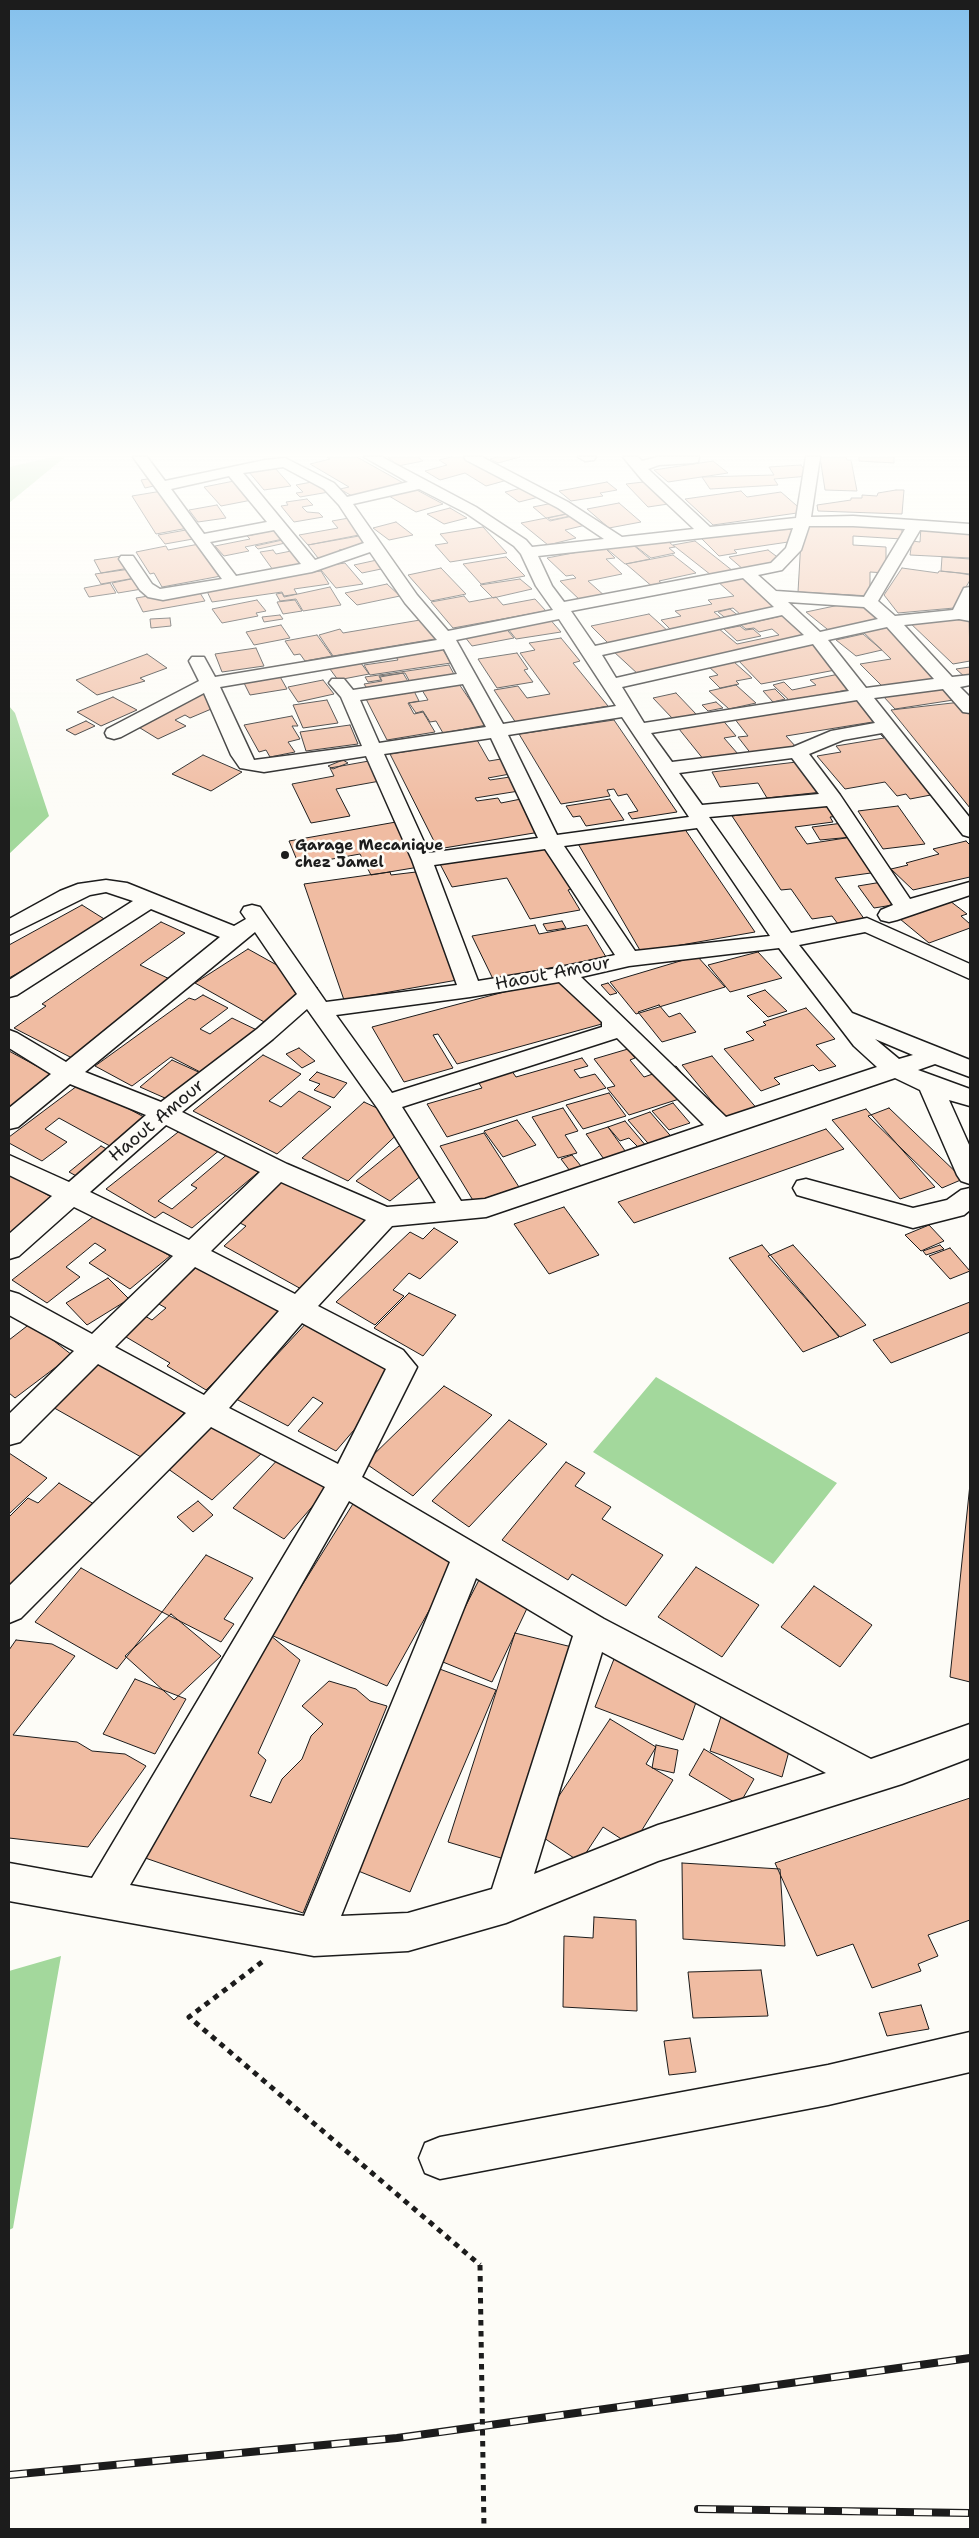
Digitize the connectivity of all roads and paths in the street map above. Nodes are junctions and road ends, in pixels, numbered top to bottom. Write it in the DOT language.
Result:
graph roads {
  1 [pos="139,575"];
  2 [pos="227,575"];
  3 [pos="267,575"];
  4 [pos="395,575"];
  5 [pos="539,575"];
  6 [pos="729,575"];
  7 [pos="750,575"];
  8 [pos="885,575"];
  9 [pos="232,582"];
  10 [pos="970,592"];
  11 [pos="771,596"];
  12 [pos="869,602"];
  13 [pos="786,609"];
  14 [pos="562,610"];
  15 [pos="965,615"];
  16 [pos="891,621"];
  17 [pos="817,638"];
  18 [pos="447,640"];
  19 [pos="591,652"];
  20 [pos="198,661"];
  21 [pos="469,678"];
  22 [pos="970,680"];
  23 [pos="210,683"];
  24 [pos="947,683"];
  25 [pos="611,684"];
  26 [pos="862,694"];
  27 [pos="970,708"];
  28 [pos="628,710"];
  29 [pos="888,726"];
  30 [pos="639,729"];
  31 [pos="497,731"];
  32 [pos="114,732"];
  33 [pos="373,750"];
  34 [pos="797,752"];
  35 [pos="666,769"];
  36 [pos="832,799"];
  37 [pos="699,816"];
  38 [pos="970,831"];
  39 [pos="550,841"];
  40 [pos="422,860"];
  41 [pos="970,888"];
  42 [pos="148,901"];
  43 [pos="905,908"];
  44 [pos="867,925"];
  45 [pos="9,928"];
  46 [pos="236,935"];
  47 [pos="786,941"];
  48 [pos="629,959"];
  49 [pos="970,972"];
  50 [pos="564,974"];
  51 [pos="9,990"];
  52 [pos="470,990"];
  53 [pos="315,1003"];
  54 [pos="844,1019"];
  55 [pos="616,1024"];
  56 [pos="9,1038"];
  57 [pos="934,1056"];
  58 [pos="894,1068"];
  59 [pos="970,1068"];
  60 [pos="68,1074"];
  61 [pos="930,1085"];
  62 [pos="970,1098"];
  63 [pos="387,1103"];
  64 [pos="164,1113"];
  65 [pos="9,1121"];
  66 [pos="721,1127"];
  67 [pos="9,1164"];
  68 [pos="278,1170"];
  69 [pos="970,1175"];
  70 [pos="806,1188"];
  71 [pos="70,1195"];
  72 [pos="970,1197"];
  73 [pos="455,1212"];
  74 [pos="386,1217"];
  75 [pos="9,1249"];
  76 [pos="193,1254"];
  77 [pos="9,1302"];
  78 [pos="298,1309"];
  79 [pos="96,1348"];
  80 [pos="208,1411"];
  81 [pos="9,1433"];
  82 [pos="344,1482"];
  83 [pos="469,1556"];
  84 [pos="9,1608"];
  85 [pos="592,1630"];
  86 [pos="970,1741"];
  87 [pos="869,1777"];
  88 [pos="9,1882"];
  89 [pos="101,1900"];
  90 [pos="506,1904"];
  91 [pos="306,1936"];
  92 [pos="970,2052"];
  93 [pos="440,2158"];
  94 [pos="484,2529"];
  1 -- 9 [label="street"];
  2 -- 9 [label="street"];
  3 -- 9 [label="street"];
  4 -- 18 [label="street"];
  5 -- 14 [label="street"];
  6 -- 14 [label="street"];
  7 -- 11 [label="street"];
  8 -- 12 [label="street"];
  10 -- 15 [label="street"];
  11 -- 12 [label="street"];
  11 -- 13 [label="street"];
  12 -- 16 [label="street"];
  13 -- 17 [label="street"];
  13 -- 19 [label="street"];
  14 -- 18 [label="street"];
  14 -- 19 [label="street"];
  15 -- 16 [label="street"];
  16 -- 17 [label="street"];
  16 -- 24 [label="street"];
  17 -- 25 [label="street"];
  17 -- 26 [label="street"];
  18 -- 21 [label="street"];
  18 -- 23 [label="street"];
  19 -- 25 [label="street"];
  20 -- 23 [label="street"];
  21 -- 31 [label="street"];
  21 -- 33 [label="street"];
  22 -- 24 [label="street"];
  23 -- 32 [label="street"];
  23 -- 33 [label="street"];
  24 -- 26 [label="street"];
  24 -- 27 [label="street"];
  25 -- 28 [label="street"];
  26 -- 29 [label="street"];
  26 -- 30 [label="street"];
  28 -- 30 [label="street"];
  28 -- 31 [label="street"];
  29 -- 34 [label="street"];
  29 -- 38 [label="street"];
  30 -- 35 [label="street"];
  31 -- 33 [label="street"];
  31 -- 39 [label="street"];
  33 -- 40 [label="street"];
  34 -- 35 [label="street"];
  34 -- 36 [label="street"];
  35 -- 37 [label="street"];
  36 -- 37 [label="street"];
  36 -- 43 [label="street"];
  37 -- 39 [label="street"];
  37 -- 47 [label="street"];
  39 -- 40 [label="street"];
  39 -- 48 [label="street"];
  40 -- 52 [label="street"];
  41 -- 43 [label="street, Haout Amour"];
  42 -- 45 [label="street"];
  42 -- 46 [label="street"];
  42 -- 51 [label="street"];
  43 -- 44 [label="street, Haout Amour"];
  44 -- 47 [label="street, Haout Amour"];
  44 -- 49 [label="street"];
  46 -- 53 [label="street"];
  46 -- 60 [label="street"];
  47 -- 48 [label="street, Haout Amour"];
  47 -- 54 [label="street"];
  48 -- 50 [label="street, Haout Amour"];
  50 -- 52 [label="street, Haout Amour"];
  50 -- 55 [label="street"];
  52 -- 53 [label="street, Haout Amour"];
  53 -- 63 [label="street"];
  53 -- 64 [label="street, Haout Amour"];
  54 -- 57 [label="street"];
  54 -- 58 [label="street"];
  55 -- 63 [label="street"];
  55 -- 66 [label="street"];
  56 -- 60 [label="street"];
  57 -- 58 [label="street"];
  57 -- 59 [label="street"];
  58 -- 61 [label="street"];
  58 -- 66 [label="street"];
  60 -- 64 [label="street"];
  60 -- 65 [label="street"];
  61 -- 62 [label="street"];
  61 -- 69 [label="street"];
  63 -- 73 [label="street"];
  64 -- 68 [label="street"];
  64 -- 71 [label="street, Haout Amour"];
  66 -- 73 [label="street"];
  67 -- 71 [label="street"];
  68 -- 74 [label="street"];
  68 -- 76 [label="street"];
  70 -- 72 [label="street"];
  71 -- 75 [label="street, Haout Amour"];
  71 -- 76 [label="street"];
  73 -- 74 [label="street"];
  74 -- 78 [label="street"];
  76 -- 78 [label="street"];
  76 -- 79 [label="street"];
  77 -- 79 [label="street"];
  78 -- 80 [label="street"];
  78 -- 82 [label="street"];
  79 -- 80 [label="street"];
  79 -- 81 [label="street"];
  80 -- 82 [label="street"];
  80 -- 84 [label="street"];
  82 -- 83 [label="street"];
  82 -- 89 [label="street"];
  83 -- 85 [label="street"];
  83 -- 91 [label="street"];
  85 -- 87 [label="street"];
  85 -- 90 [label="street"];
  86 -- 87 [label="street"];
  87 -- 90 [label="street"];
  88 -- 89 [label="street"];
  89 -- 91 [label="street"];
  90 -- 91 [label="street"];
  91 -- 94 [label="path, bridge"];
  92 -- 93 [label="street"];
}
